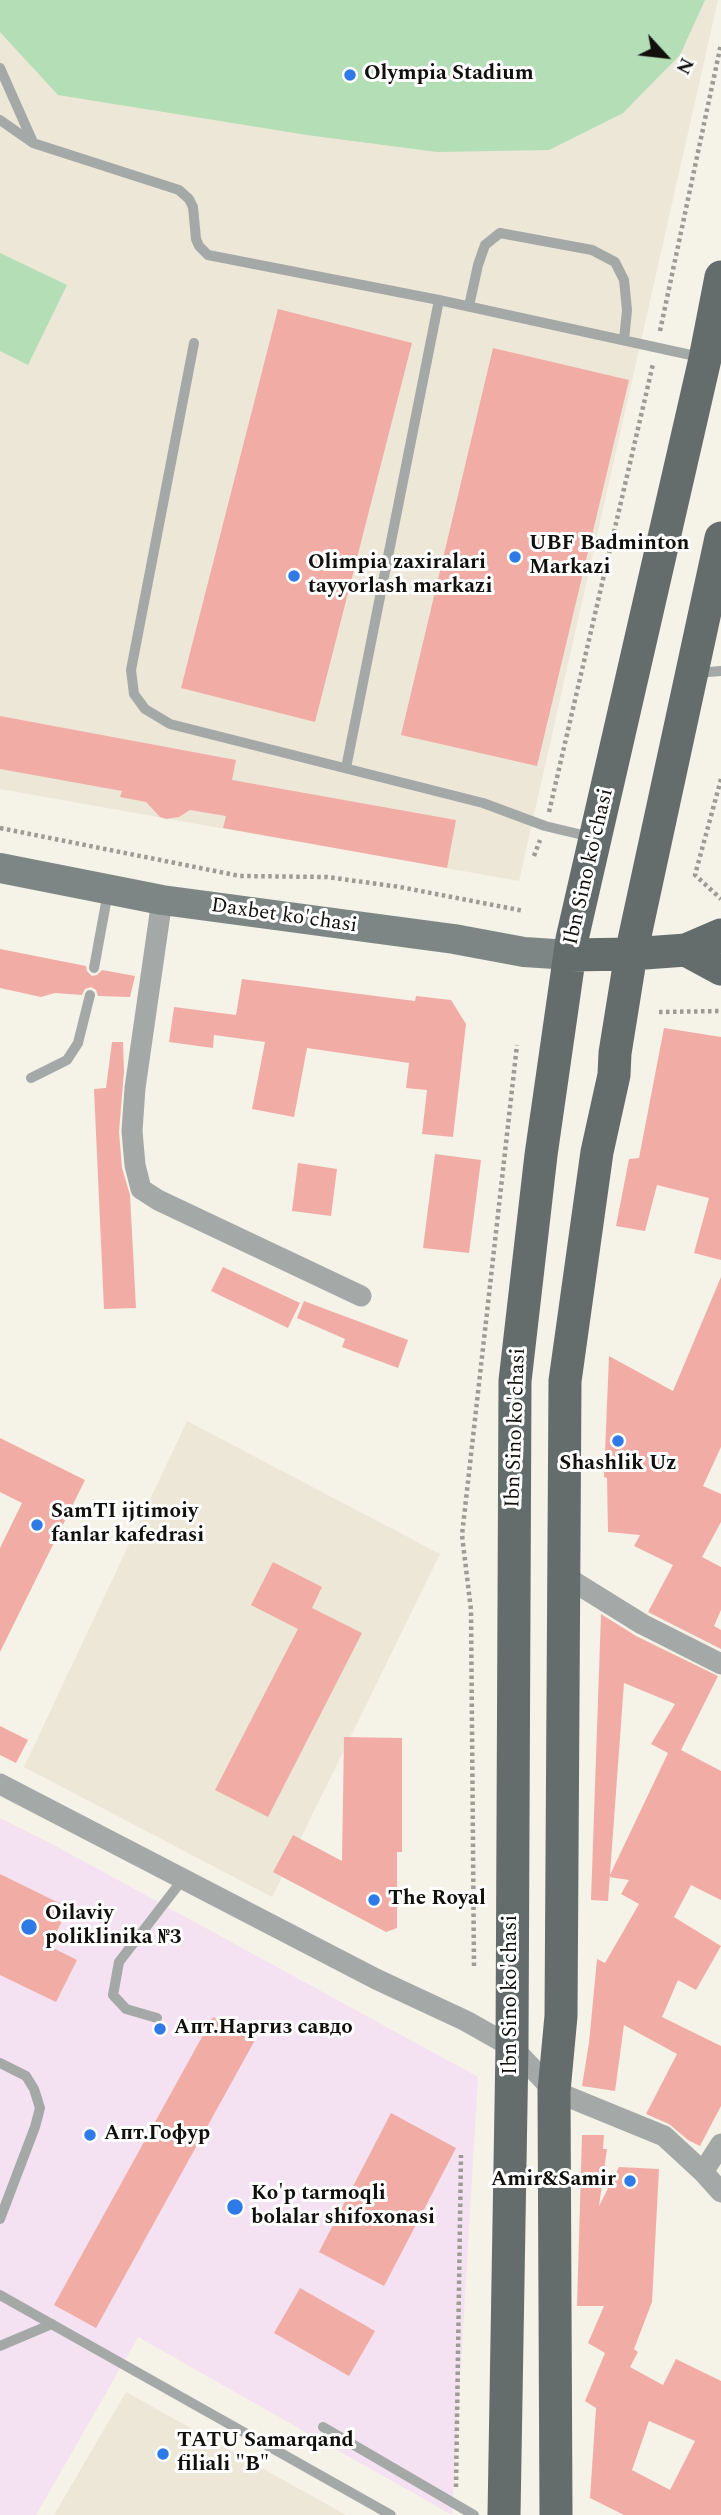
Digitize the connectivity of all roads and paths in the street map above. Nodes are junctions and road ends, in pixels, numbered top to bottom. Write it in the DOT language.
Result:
graph roads {
  1 [pos="721,44"];
  2 [pos="0,68"];
  3 [pos="0,120"];
  4 [pos="33,143"];
  5 [pos="721,277"];
  6 [pos="439,300"];
  7 [pos="468,306"];
  8 [pos="624,341"];
  9 [pos="194,343"];
  10 [pos="657,348"];
  11 [pos="705,359"];
  12 [pos="721,538"];
  13 [pos="706,672"];
  14 [pos="346,768"];
  15 [pos="721,779"];
  16 [pos="545,826"];
  17 [pos="0,828"];
  18 [pos="596,838"];
  19 [pos="534,856"];
  20 [pos="0,868"];
  21 [pos="108,889"];
  22 [pos="721,899"];
  23 [pos="162,900"];
  24 [pos="524,911"];
  25 [pos="721,935"];
  26 [pos="687,950"];
  27 [pos="631,954"];
  28 [pos="570,955"];
  29 [pos="94,968"];
  30 [pos="721,969"];
  31 [pos="90,995"];
  32 [pos="721,1011"];
  33 [pos="659,1012"];
  34 [pos="517,1045"];
  35 [pos="31,1078"];
  36 [pos="361,1296"];
  37 [pos="564,1575"];
  38 [pos="721,1664"];
  39 [pos="0,1784"];
  40 [pos="183,1879"];
  41 [pos="474,1966"];
  42 [pos="156,2018"];
  43 [pos="512,2047"];
  44 [pos="0,2063"];
  45 [pos="554,2091"];
  46 [pos="721,2144"];
  47 [pos="461,2155"];
  48 [pos="703,2172"];
  49 [pos="721,2192"];
  50 [pos="0,2219"];
  51 [pos="0,2295"];
  52 [pos="52,2324"];
  53 [pos="0,2346"];
  54 [pos="323,2427"];
  55 [pos="456,2504"];
  56 [pos="391,2515"];
  57 [pos="474,2515"];
  58 [pos="504,2515"];
  59 [pos="556,2515"];
  1 -- 10 [label="path"];
  2 -- 4 [label="lane"];
  3 -- 4 [label="lane"];
  4 -- 6 [label="lane"];
  5 -- 11 [label="main road, Ibn Sino ko'chasi"];
  6 -- 7 [label="lane"];
  6 -- 14 [label="lane"];
  7 -- 8 [label="lane"];
  7 -- 8 [label="lane"];
  8 -- 10 [label="lane"];
  9 -- 14 [label="lane"];
  10 -- 11 [label="lane"];
  10 -- 16 [label="path"];
  11 -- 18 [label="main road, Ibn Sino ko'chasi"];
  12 -- 13 [label="main road, Ibn Sino ko'chasi"];
  13 -- 27 [label="main road, Ibn Sino ko'chasi"];
  14 -- 16 [label="lane"];
  15 -- 22 [label="path"];
  16 -- 18 [label="lane"];
  16 -- 19 [label="path"];
  17 -- 24 [label="path"];
  18 -- 28 [label="main road, Ibn Sino ko'chasi"];
  20 -- 21 [label="main road, Daxbet ko'chasi"];
  21 -- 23 [label="main road, Daxbet ko'chasi"];
  21 -- 29 [label="lane"];
  23 -- 28 [label="main road, Daxbet ko'chasi"];
  23 -- 36 [label="street"];
  25 -- 26 [label="main road"];
  26 -- 27 [label="main road"];
  26 -- 30 [label="main road"];
  27 -- 28 [label="main road"];
  27 -- 37 [label="main road, Ibn Sino ko'chasi"];
  28 -- 43 [label="main road, Ibn Sino ko'chasi"];
  31 -- 35 [label="lane"];
  32 -- 33 [label="path"];
  34 -- 41 [label="path"];
  37 -- 38 [label="street"];
  37 -- 45 [label="main road, Ibn Sino ko'chasi"];
  39 -- 40 [label="street"];
  40 -- 42 [label="lane"];
  40 -- 43 [label="street"];
  43 -- 45 [label="street"];
  43 -- 58 [label="main road, Ibn Sino ko'chasi"];
  44 -- 50 [label="lane"];
  45 -- 48 [label="street"];
  45 -- 59 [label="main road, Ibn Sino ko'chasi"];
  46 -- 48 [label="street"];
  47 -- 55 [label="path"];
  48 -- 49 [label="street"];
  51 -- 52 [label="lane"];
  52 -- 53 [label="lane"];
  52 -- 56 [label="lane"];
  54 -- 55 [label="lane"];
  55 -- 57 [label="lane"];
}
